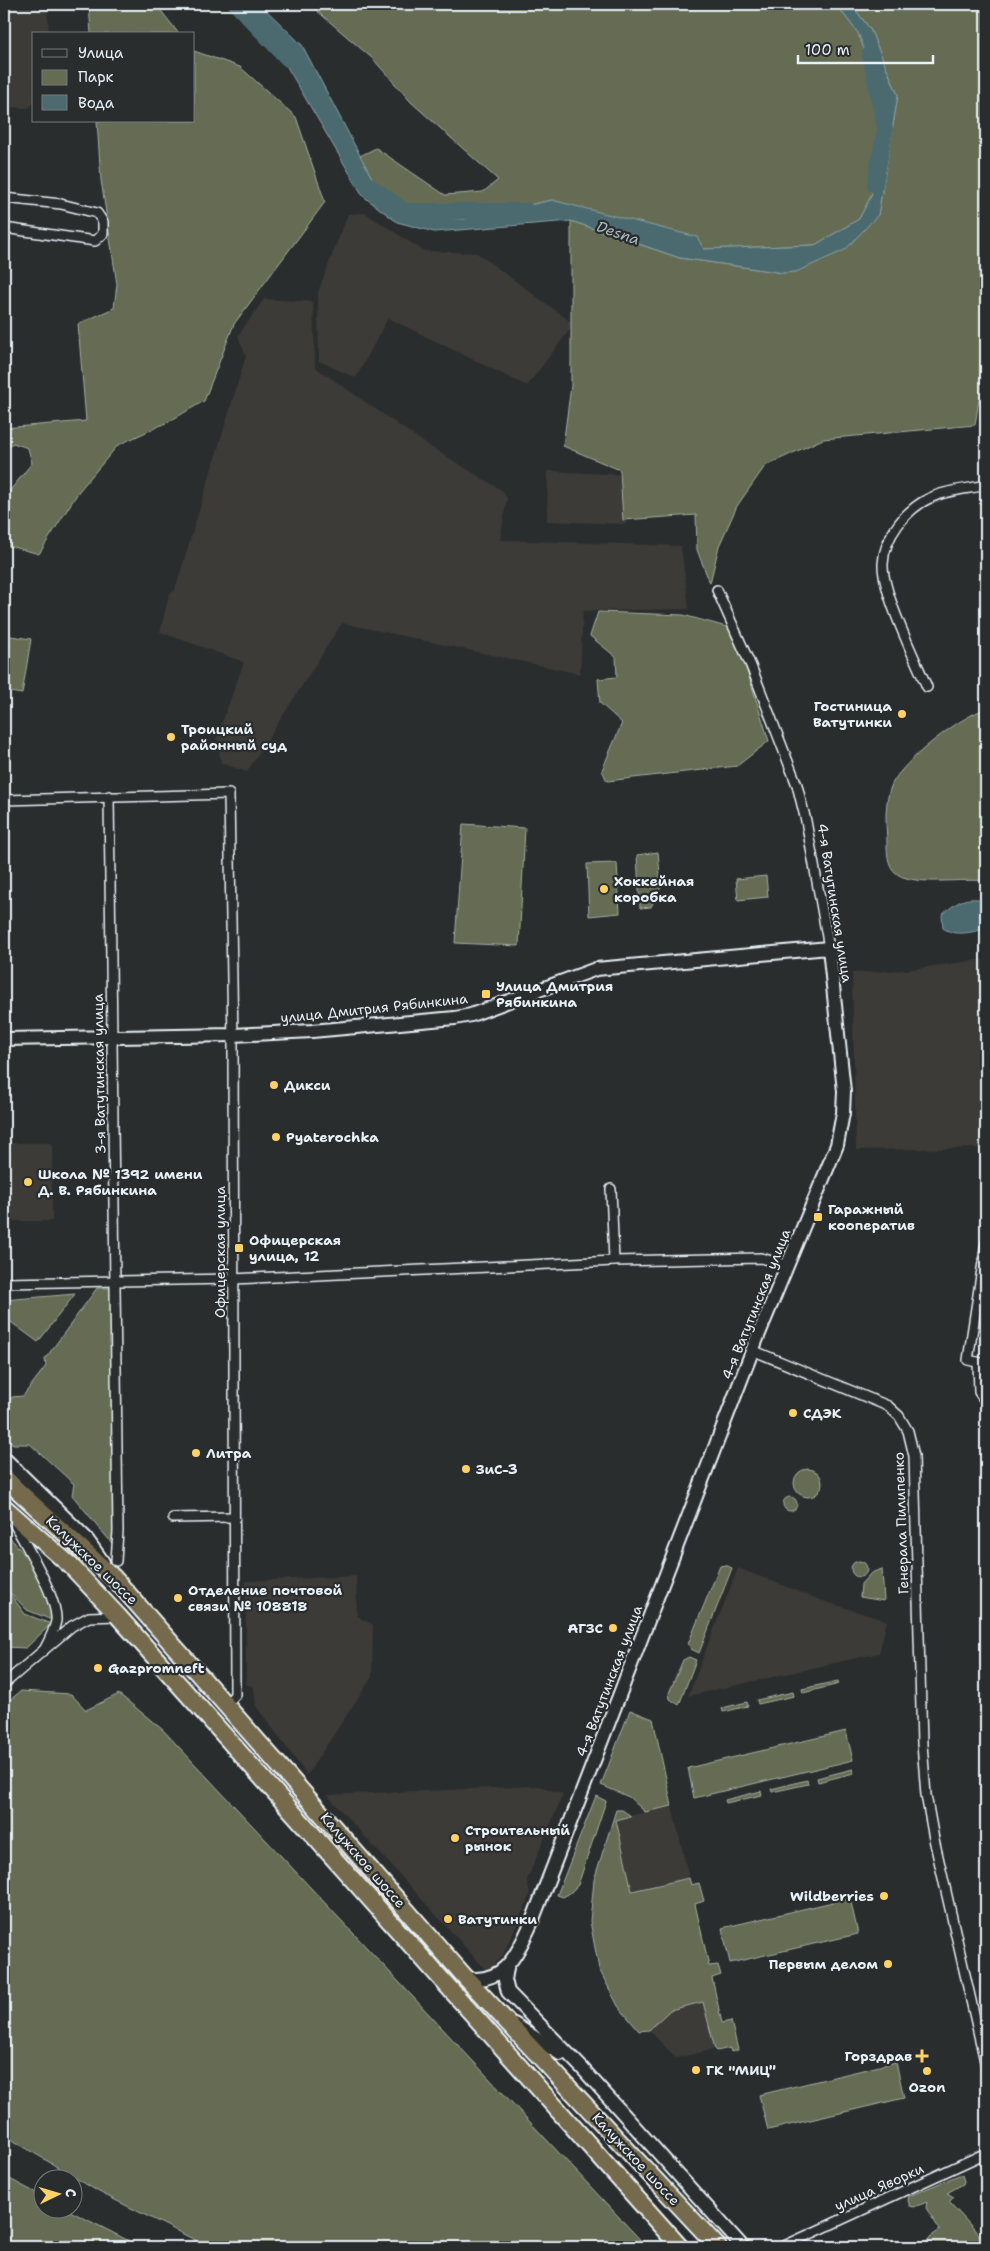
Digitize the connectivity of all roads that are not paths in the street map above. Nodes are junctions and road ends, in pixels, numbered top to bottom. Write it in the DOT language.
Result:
graph roads {
  1 [pos="4,198"];
  2 [pos="4,228"];
  3 [pos="986,485"];
  4 [pos="718,590"];
  5 [pos="927,687"];
  6 [pos="109,796"];
  7 [pos="4,800"];
  8 [pos="829,948"];
  9 [pos="233,1035"];
  10 [pos="113,1038"];
  11 [pos="4,1039"];
  12 [pos="611,1189"];
  13 [pos="986,1243"];
  14 [pos="614,1261"];
  15 [pos="985,1262"];
  16 [pos="787,1265"];
  17 [pos="233,1279"];
  18 [pos="116,1281"];
  19 [pos="4,1283"];
  20 [pos="752,1350"];
  21 [pos="982,1363"];
  22 [pos="986,1402"];
  23 [pos="4,1458"];
  24 [pos="4,1464"];
  25 [pos="25,1477"];
  26 [pos="4,1478"];
  27 [pos="4,1507"];
  28 [pos="234,1517"];
  29 [pos="173,1518"];
  30 [pos="116,1561"];
  31 [pos="114,1578"];
  32 [pos="118,1616"];
  33 [pos="44,1650"];
  34 [pos="4,1684"];
  35 [pos="225,1705"];
  36 [pos="507,1968"];
  37 [pos="466,1978"];
  38 [pos="505,2019"];
  39 [pos="986,2066"];
  40 [pos="588,2076"];
  41 [pos="986,2153"];
  42 [pos="680,2247"];
  43 [pos="718,2247"];
  44 [pos="743,2247"];
  45 [pos="781,2247"];
  1 -- 2 [label="street"];
  3 -- 5 [label="street"];
  4 -- 8 [label="street, 4-я Ватутинская улица"];
  6 -- 7 [label="street"];
  6 -- 9 [label="street, Офицерская улица"];
  6 -- 10 [label="street, 3-я Ватутинская улица"];
  8 -- 9 [label="street, улица Дмитрия Рябинкина"];
  8 -- 16 [label="street, 4-я Ватутинская улица"];
  9 -- 10 [label="street, улица Дмитрия Рябинкина"];
  9 -- 17 [label="street, Офицерская улица"];
  10 -- 11 [label="street, улица Дмитрия Рябинкина"];
  10 -- 18 [label="street, 3-я Ватутинская улица"];
  12 -- 14 [label="street"];
  13 -- 15 [label="street"];
  14 -- 16 [label="street"];
  14 -- 17 [label="street"];
  15 -- 21 [label="street"];
  16 -- 20 [label="street, 4-я Ватутинская улица"];
  17 -- 18 [label="street"];
  17 -- 28 [label="street, Офицерская улица"];
  18 -- 19 [label="street"];
  18 -- 30 [label="street, 3-я Ватутинская улица"];
  20 -- 36 [label="street, 4-я Ватутинская улица"];
  20 -- 39 [label="street, Генерала Пилипенко"];
  21 -- 22 [label="street"];
  23 -- 25 [label="street"];
  24 -- 25 [label="street"];
  25 -- 31 [label="street"];
  26 -- 31 [label="highway, Калужское шоссе"];
  27 -- 32 [label="highway, Калужское шоссе"];
  27 -- 33 [label="street"];
  28 -- 29 [label="street"];
  28 -- 35 [label="street, Офицерская улица"];
  31 -- 35 [label="highway, Калужское шоссе"];
  32 -- 33 [label="street"];
  32 -- 42 [label="highway, Калужское шоссе"];
  33 -- 34 [label="street"];
  35 -- 37 [label="highway, Калужское шоссе"];
  36 -- 37 [label="street"];
  36 -- 40 [label="street"];
  37 -- 38 [label="highway, Калужское шоссе"];
  38 -- 40 [label="street"];
  38 -- 43 [label="highway, Калужское шоссе"];
  40 -- 44 [label="street"];
  41 -- 45 [label="street, улица Яворки"];
}
